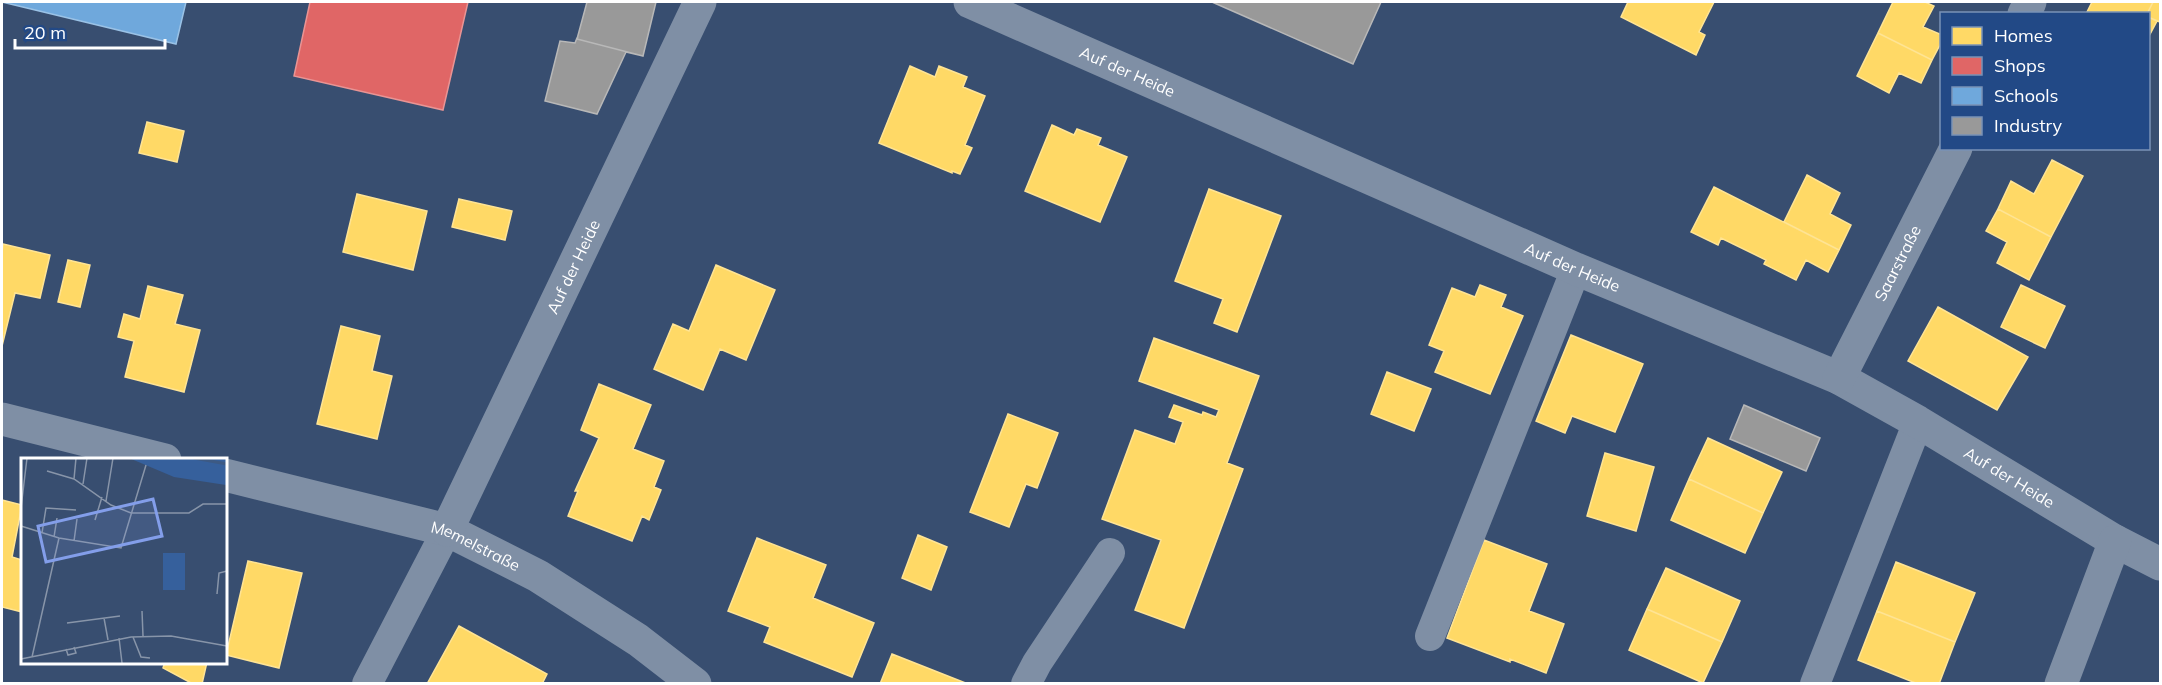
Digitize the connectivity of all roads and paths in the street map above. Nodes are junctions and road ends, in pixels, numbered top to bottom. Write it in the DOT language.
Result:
graph roads {
  1 [pos="700,2"];
  2 [pos="970,2"];
  3 [pos="1955,150"];
  4 [pos="1576,269"];
  5 [pos="1839,378"];
  6 [pos="2,419"];
  7 [pos="1918,422"];
  8 [pos="157,458"];
  9 [pos="226,475"];
  10 [pos="447,530"];
  11 [pos="2115,541"];
  12 [pos="1110,553"];
  13 [pos="2160,564"];
  14 [pos="1430,636"];
  15 [pos="367,684"];
  16 [pos="695,684"];
  17 [pos="1026,684"];
  18 [pos="1815,684"];
  19 [pos="2061,684"];
  1 -- 10 [label="street, Auf der Heide"];
  2 -- 4 [label="street, Auf der Heide"];
  3 -- 5 [label="street, Saarstraße"];
  4 -- 5 [label="street, Auf der Heide"];
  4 -- 14 [label="lane"];
  5 -- 7 [label="street, Auf der Heide"];
  6 -- 8 [label="street"];
  7 -- 11 [label="street, Auf der Heide"];
  7 -- 18 [label="lane"];
  9 -- 10 [label="street, Memelstraße"];
  10 -- 15 [label="lane"];
  10 -- 16 [label="street, Memelstraße"];
  11 -- 13 [label="street, Auf der Heide"];
  11 -- 19 [label="street"];
  12 -- 17 [label="lane"];
}
